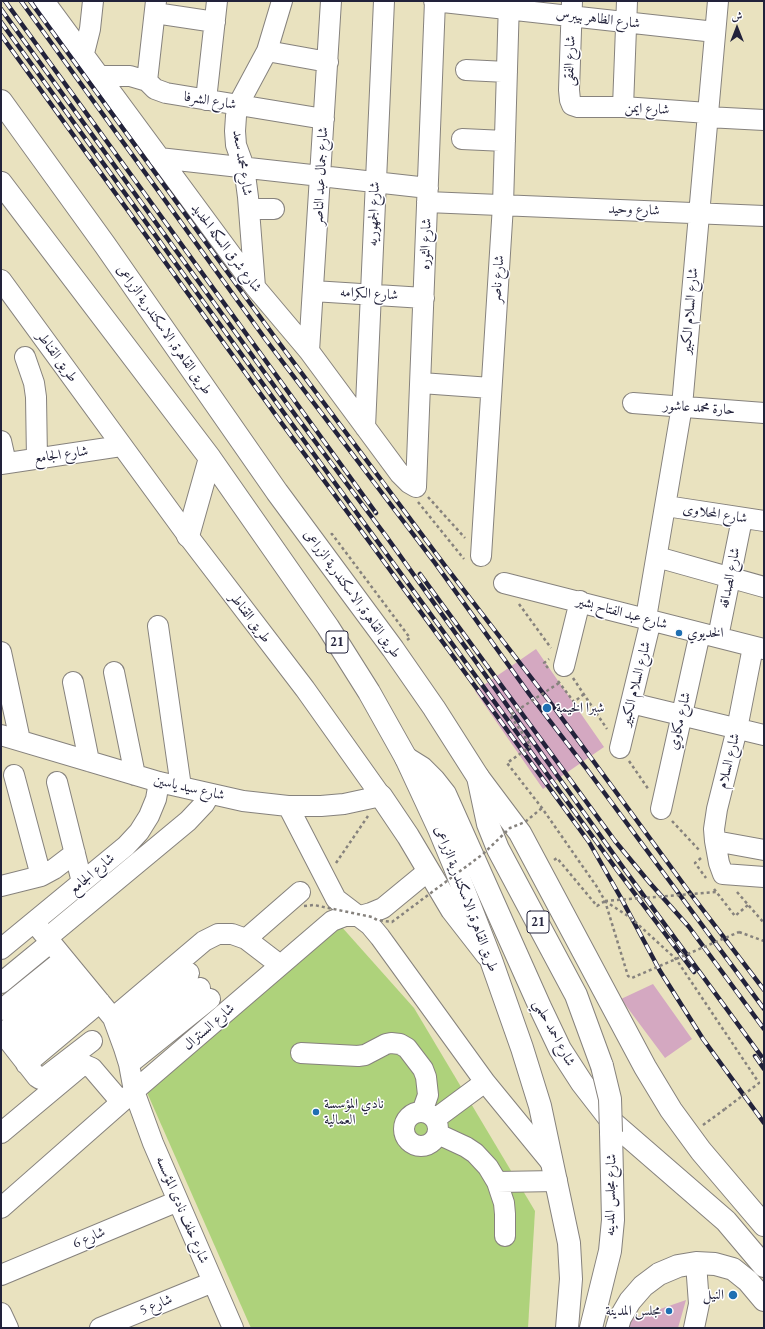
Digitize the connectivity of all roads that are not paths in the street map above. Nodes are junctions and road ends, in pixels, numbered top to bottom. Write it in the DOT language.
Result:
graph roads {
  1 [pos="44,1"];
  2 [pos="93,1"];
  3 [pos="217,1"];
  4 [pos="282,1"];
  5 [pos="331,1"];
  6 [pos="384,1"];
  7 [pos="434,1"];
  8 [pos="627,1"];
  9 [pos="718,1"];
  10 [pos="509,5"];
  11 [pos="156,7"];
  12 [pos="572,8"];
  13 [pos="215,22"];
  14 [pos="627,22"];
  15 [pos="715,32"];
  16 [pos="267,51"];
  17 [pos="84,54"];
  18 [pos="328,62"];
  19 [pos="466,70"];
  20 [pos="507,72"];
  21 [pos="100,76"];
  22 [pos="147,81"];
  23 [pos="206,100"];
  24 [pos="1,101"];
  25 [pos="238,105"];
  26 [pos="586,107"];
  27 [pos="623,108"];
  28 [pos="708,115"];
  29 [pos="324,119"];
  30 [pos="764,120"];
  31 [pos="462,139"];
  32 [pos="505,141"];
  33 [pos="159,158"];
  34 [pos="244,168"];
  35 [pos="321,176"];
  36 [pos="375,182"];
  37 [pos="1,183"];
  38 [pos="427,195"];
  39 [pos="503,205"];
  40 [pos="249,209"];
  41 [pos="274,209"];
  42 [pos="700,213"];
  43 [pos="764,216"];
  44 [pos="3,287"];
  45 [pos="255,287"];
  46 [pos="313,291"];
  47 [pos="371,294"];
  48 [pos="424,298"];
  49 [pos="309,351"];
  50 [pos="25,357"];
  51 [pos="421,383"];
  52 [pos="491,388"];
  53 [pos="633,403"];
  54 [pos="682,406"];
  55 [pos="764,413"];
  56 [pos="365,427"];
  57 [pos="1,441"];
  58 [pos="122,446"];
  59 [pos="210,458"];
  60 [pos="37,459"];
  61 [pos="3,464"];
  62 [pos="415,492"];
  63 [pos="666,506"];
  64 [pos="742,519"];
  65 [pos="764,521"];
  66 [pos="188,536"];
  67 [pos="657,557"];
  68 [pos="474,559"];
  69 [pos="730,577"];
  70 [pos="504,583"];
  71 [pos="764,587"];
  72 [pos="580,601"];
  73 [pos="649,619"];
  74 [pos="158,626"];
  75 [pos="709,635"];
  76 [pos="758,648"];
  77 [pos="1,652"];
  78 [pos="114,672"];
  79 [pos="562,674"];
  80 [pos="73,682"];
  81 [pos="631,703"];
  82 [pos="682,716"];
  83 [pos="737,729"];
  84 [pos="1,735"];
  85 [pos="764,735"];
  86 [pos="20,740"];
  87 [pos="620,748"];
  88 [pos="406,758"];
  89 [pos="89,761"];
  90 [pos="14,775"];
  91 [pos="135,775"];
  92 [pos="478,777"];
  93 [pos="57,782"];
  94 [pos="159,782"];
  95 [pos="181,787"];
  96 [pos="210,794"];
  97 [pos="381,796"];
  98 [pos="288,806"];
  99 [pos="661,809"];
  100 [pos="710,848"];
  101 [pos="764,850"];
  102 [pos="75,853"];
  103 [pos="428,870"];
  104 [pos="41,876"];
  105 [pos="764,877"];
  106 [pos="82,882"];
  107 [pos="1,886"];
  108 [pos="306,901"];
  109 [pos="360,916"];
  110 [pos="34,922"];
  111 [pos="246,939"];
  112 [pos="49,940"];
  113 [pos="1,949"];
  114 [pos="491,960"];
  115 [pos="280,966"];
  116 [pos="195,980"];
  117 [pos="82,981"];
  118 [pos="1,983"];
  119 [pos="1,1010"];
  120 [pos="223,1015"];
  121 [pos="2,1032"];
  122 [pos="92,1041"];
  123 [pos="121,1041"];
  124 [pos="301,1053"];
  125 [pos="21,1056"];
  126 [pos="485,1082"];
  127 [pos="127,1097"];
  128 [pos="432,1122"];
  129 [pos="611,1132"];
  130 [pos="1,1133"];
  131 [pos="555,1173"];
  132 [pos="497,1182"];
  133 [pos="178,1202"];
  134 [pos="1,1208"];
  135 [pos="764,1225"];
  136 [pos="505,1236"];
  137 [pos="696,1263"];
  138 [pos="764,1266"];
  139 [pos="1,1275"];
  140 [pos="213,1282"];
  141 [pos="764,1300"];
  142 [pos="1,1313"];
  143 [pos="703,1325"];
  144 [pos="8,1328"];
  145 [pos="100,1328"];
  146 [pos="233,1328"];
  147 [pos="567,1328"];
  148 [pos="592,1328"];
  149 [pos="616,1328"];
  1 -- 17 [label="street, شارع شرق السكه الحديد"];
  2 -- 17 [label="street"];
  3 -- 13 [label="street"];
  4 -- 16 [label="street, شارع محمد سعد"];
  5 -- 18 [label="street, شارع جمال عبد الناصر"];
  6 -- 36 [label="street, شارع الجمهوريه"];
  7 -- 10 [label="street, شارع الظاهر بيبرس"];
  7 -- 38 [label="street, شارع الثوره"];
  8 -- 14 [label="street"];
  9 -- 15 [label="street, شارع السلام الكبير"];
  10 -- 12 [label="street, شارع الظاهر بيبرس"];
  10 -- 20 [label="street, شارع ناصر"];
  11 -- 13 [label="street"];
  11 -- 22 [label="street"];
  12 -- 14 [label="street, شارع الظاهر بيبرس"];
  12 -- 26 [label="street, شارع الفقى"];
  13 -- 23 [label="street"];
  14 -- 15 [label="street, شارع الظاهر بيبرس"];
  14 -- 27 [label="street"];
  15 -- 28 [label="street, شارع السلام الكبير"];
  16 -- 18 [label="street"];
  16 -- 25 [label="street, شارع محمد سعد"];
  17 -- 21 [label="street, شارع شرق السكه الحديد"];
  18 -- 29 [label="street, شارع جمال عبد الناصر"];
  19 -- 20 [label="street"];
  20 -- 32 [label="street, شارع ناصر"];
  21 -- 22 [label="street, شارع الشرفا"];
  21 -- 33 [label="street, شارع شرق السكه الحديد"];
  22 -- 23 [label="street, شارع الشرفا"];
  23 -- 25 [label="street, شارع الشرفا"];
  24 -- 92 [label="main road, طريق القاهرة, الاسكندرية الزراعى / 21"];
  25 -- 29 [label="street, شارع الشرفا"];
  25 -- 34 [label="street, شارع محمد سعد"];
  26 -- 27 [label="street, شارع ايمن"];
  27 -- 28 [label="street, شارع ايمن"];
  28 -- 30 [label="street, شارع ايمن"];
  28 -- 42 [label="street, شارع السلام الكبير"];
  29 -- 35 [label="street, شارع جمال عبد الناصر"];
  31 -- 32 [label="street"];
  32 -- 39 [label="street, شارع ناصر"];
  33 -- 34 [label="street, شارع وحيد"];
  33 -- 45 [label="street, شارع شرق السكه الحديد"];
  34 -- 35 [label="street, شارع وحيد"];
  34 -- 40 [label="street, شارع محمد سعد"];
  35 -- 36 [label="street, شارع وحيد"];
  35 -- 46 [label="street, شارع جمال عبد الناصر"];
  36 -- 38 [label="street, شارع وحيد"];
  36 -- 47 [label="street, شارع الجمهوريه"];
  37 -- 59 [label="main road, طريق القاهرة, الاسكندرية الزراعى / 21"];
  38 -- 39 [label="street, شارع وحيد"];
  38 -- 48 [label="street, شارع الثوره"];
  39 -- 42 [label="street, شارع وحيد"];
  39 -- 52 [label="street, شارع ناصر"];
  40 -- 41 [label="street"];
  40 -- 45 [label="street, شارع محمد سعد"];
  42 -- 43 [label="street, شارع وحيد"];
  42 -- 54 [label="street, شارع السلام الكبير"];
  44 -- 58 [label="street, طريق القناطر"];
  45 -- 49 [label="street, شارع شرق السكه الحديد"];
  46 -- 47 [label="street, شارع الكرامه"];
  46 -- 49 [label="street, شارع جمال عبد الناصر"];
  47 -- 48 [label="street, شارع الكرامه"];
  47 -- 56 [label="street, شارع الجمهوريه"];
  48 -- 51 [label="street, شارع الثوره"];
  49 -- 56 [label="street, شارع شرق السكه الحديد"];
  50 -- 60 [label="street"];
  51 -- 52 [label="street"];
  51 -- 62 [label="street, شارع الثوره"];
  52 -- 68 [label="street, شارع ناصر"];
  53 -- 54 [label="street, حارة محمد عاشور"];
  54 -- 55 [label="street, حارة محمد عاشور"];
  54 -- 63 [label="street, شارع السلام الكبير"];
  56 -- 62 [label="street, شارع شرق السكه الحديد"];
  57 -- 61 [label="street"];
  58 -- 60 [label="street, شارع الجامع"];
  58 -- 66 [label="street, طريق القناطر"];
  59 -- 66 [label="main road"];
  59 -- 88 [label="main road, طريق القاهرة, الاسكندرية الزراعى / 21"];
  60 -- 61 [label="street, شارع الجامع"];
  63 -- 64 [label="street, شارع المحلاوى"];
  63 -- 67 [label="street, شارع السلام الكبير"];
  64 -- 65 [label="street, شارع المحلاوى"];
  64 -- 69 [label="street, شارع الصداقه"];
  66 -- 97 [label="street, طريق القناطر"];
  67 -- 69 [label="street"];
  67 -- 73 [label="street, شارع السلام الكبير"];
  69 -- 71 [label="street"];
  69 -- 75 [label="street, شارع الصداقه"];
  70 -- 72 [label="street, شارع عبد الفتاح بشير"];
  72 -- 73 [label="street, شارع عبد الفتاح بشير"];
  72 -- 79 [label="street"];
  73 -- 75 [label="street, شارع عبد الفتاح بشير"];
  73 -- 81 [label="street, شارع السلام الكبير"];
  74 -- 95 [label="street"];
  75 -- 76 [label="street, شارع عبد الفتاح بشير"];
  75 -- 82 [label="street, شارع مكاوي"];
  76 -- 83 [label="street, شارع السلام"];
  77 -- 86 [label="street"];
  78 -- 91 [label="street"];
  80 -- 89 [label="street"];
  81 -- 82 [label="street"];
  81 -- 87 [label="street, شارع السلام الكبير"];
  82 -- 83 [label="street"];
  82 -- 99 [label="street, شارع مكاوي"];
  83 -- 85 [label="street"];
  83 -- 100 [label="street, شارع السلام"];
  84 -- 86 [label="street, شارع سيد ياسين"];
  86 -- 89 [label="street, شارع سيد ياسين"];
  88 -- 114 [label="main road, طريق القاهرة, الاسكندرية الزراعى / 21"];
  88 -- 138 [label="main road, شارع احمد حلمي"];
  89 -- 91 [label="street, شارع سيد ياسين"];
  90 -- 104 [label="street"];
  91 -- 94 [label="street, شارع سيد ياسين"];
  92 -- 129 [label="main road, طريق القاهرة, الاسكندرية الزراعى / 21, bridge"];
  92 -- 135 [label="main road"];
  93 -- 102 [label="street"];
  94 -- 95 [label="street, شارع سيد ياسين"];
  94 -- 106 [label="street, شارع الجامع"];
  95 -- 96 [label="street, شارع سيد ياسين"];
  96 -- 98 [label="street, شارع سيد ياسين"];
  96 -- 112 [label="street"];
  97 -- 98 [label="street, شارع سيد ياسين"];
  97 -- 103 [label="main road, طريق القناطر"];
  98 -- 109 [label="street"];
  100 -- 101 [label="street"];
  100 -- 105 [label="street, شارع السلام"];
  102 -- 104 [label="street"];
  102 -- 106 [label="street"];
  103 -- 109 [label="street, شارع السنترال"];
  103 -- 114 [label="main road, طريق القناطر"];
  104 -- 107 [label="street"];
  106 -- 110 [label="street, شارع الجامع"];
  108 -- 111 [label="street"];
  109 -- 115 [label="street, شارع السنترال"];
  109 -- 126 [label="street"];
  110 -- 112 [label="street"];
  110 -- 113 [label="street, شارع الجامع"];
  111 -- 115 [label="street"];
  111 -- 116 [label="street"];
  112 -- 117 [label="street"];
  112 -- 118 [label="street"];
  114 -- 131 [label="main road, طريق القاهرة, الاسكندرية الزراعى / 21"];
  115 -- 120 [label="street, شارع السنترال"];
  116 -- 120 [label="street"];
  116 -- 123 [label="street"];
  116 -- 123 [label="street"];
  117 -- 119 [label="street"];
  117 -- 121 [label="street"];
  117 -- 123 [label="street"];
  117 -- 125 [label="street"];
  120 -- 127 [label="street, شارع السنترال"];
  121 -- 125 [label="street"];
  122 -- 125 [label="street"];
  123 -- 127 [label="street"];
  124 -- 128 [label="street"];
  126 -- 128 [label="street"];
  126 -- 131 [label="street"];
  127 -- 130 [label="street"];
  127 -- 133 [label="street, شارع خلف نادى المؤسسه"];
  127 -- 134 [label="street, شارع السنترال"];
  128 -- 132 [label="street"];
  129 -- 148 [label="main road, شارع مجلس المدينه"];
  131 -- 132 [label="street"];
  131 -- 147 [label="main road"];
  132 -- 136 [label="street"];
  133 -- 139 [label="street, شارع 6"];
  133 -- 140 [label="street, شارع خلف نادى المؤسسه"];
  137 -- 141 [label="main road"];
  137 -- 143 [label="street"];
  137 -- 149 [label="main road"];
  140 -- 145 [label="street, شارع 5"];
  140 -- 146 [label="street, شارع خلف نادى المؤسسه"];
  142 -- 144 [label="street"];
}
